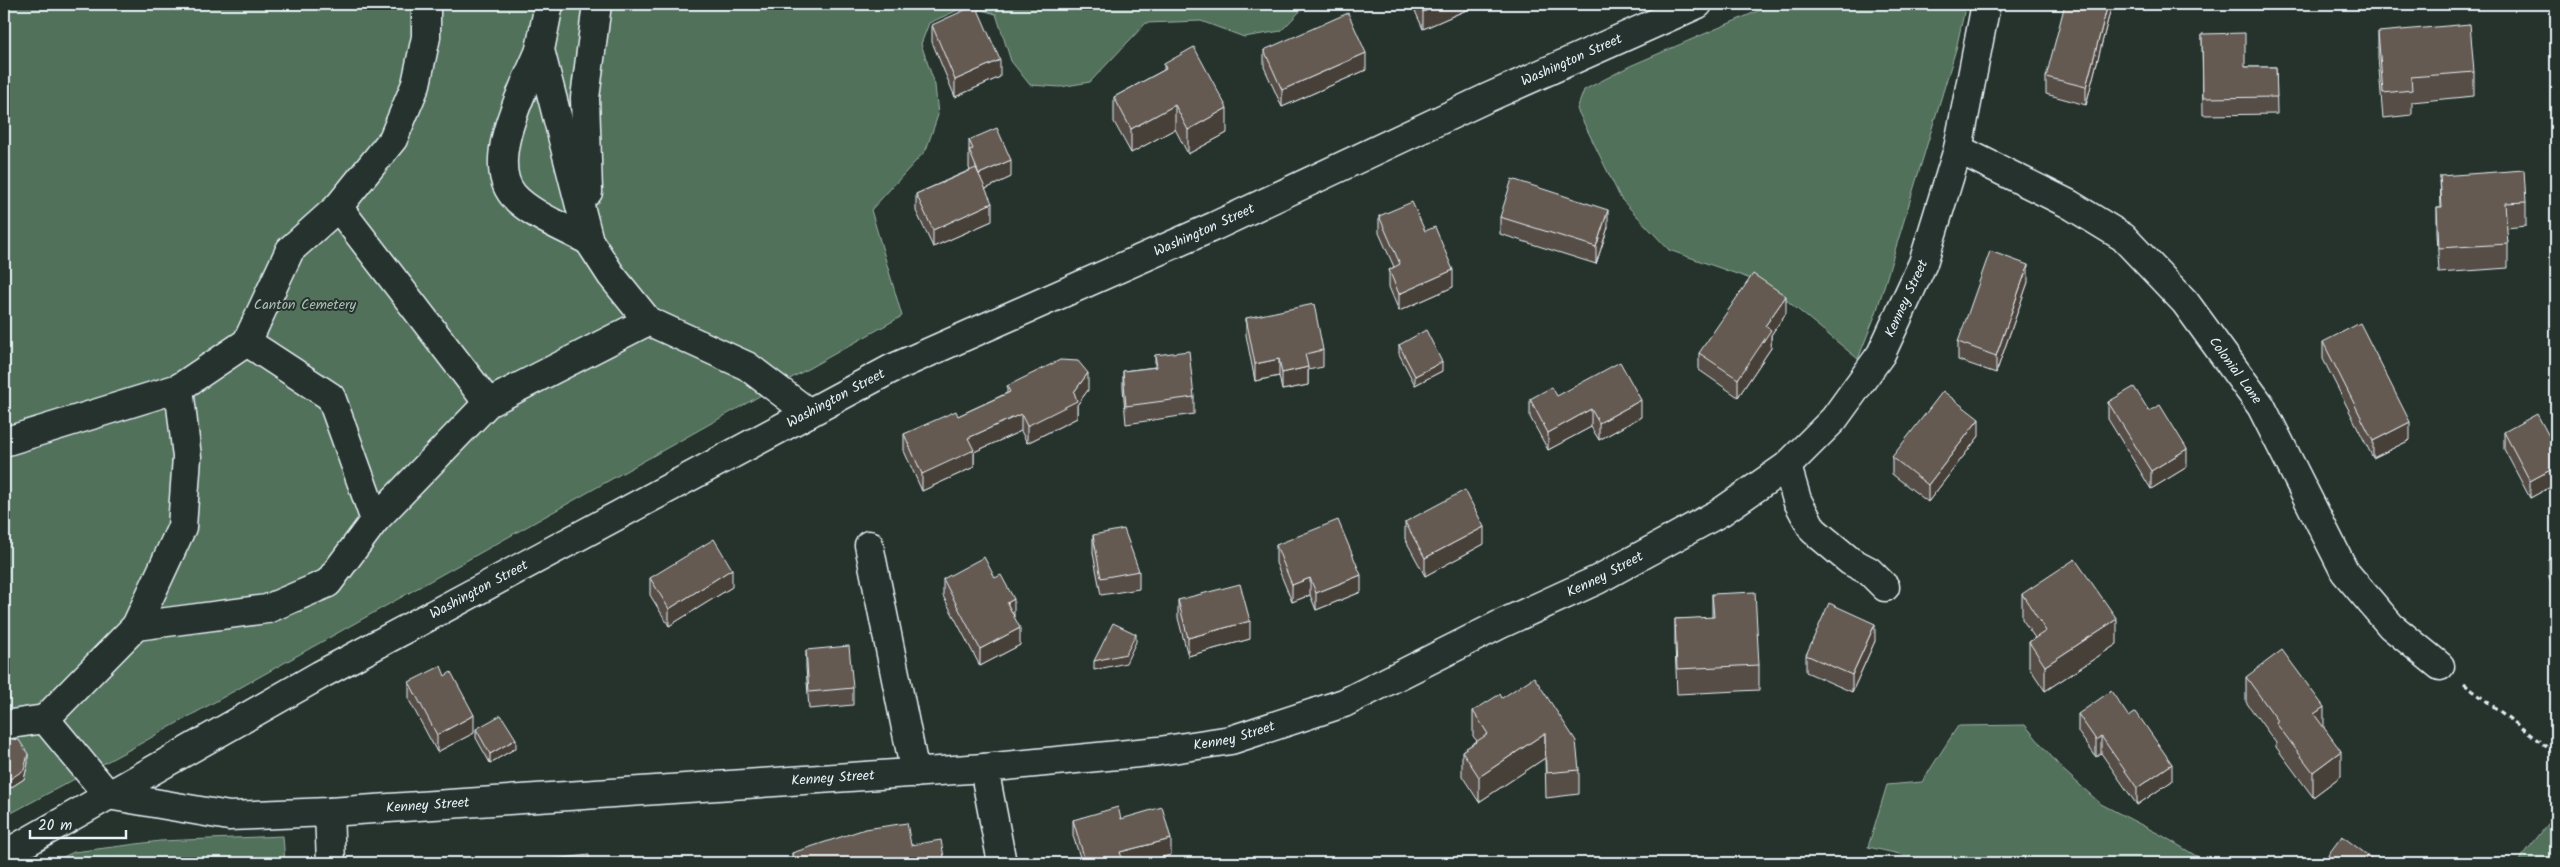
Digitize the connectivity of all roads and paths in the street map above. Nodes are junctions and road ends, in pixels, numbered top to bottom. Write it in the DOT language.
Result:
graph roads {
  1 [pos="426,4"];
  2 [pos="549,4"];
  3 [pos="597,4"];
  4 [pos="1698,4"];
  5 [pos="1986,4"];
  6 [pos="540,50"];
  7 [pos="1958,149"];
  8 [pos="338,207"];
  9 [pos="589,241"];
  10 [pos="648,321"];
  11 [pos="247,342"];
  12 [pos="179,388"];
  13 [pos="488,403"];
  14 [pos="808,413"];
  15 [pos="4,442"];
  16 [pos="1787,466"];
  17 [pos="375,520"];
  18 [pos="869,545"];
  19 [pos="1885,587"];
  20 [pos="136,626"];
  21 [pos="2440,666"];
  22 [pos="45,719"];
  23 [pos="4,726"];
  24 [pos="2556,754"];
  25 [pos="984,768"];
  26 [pos="915,773"];
  27 [pos="108,795"];
  28 [pos="329,812"];
  29 [pos="4,855"];
  30 [pos="331,863"];
  31 [pos="1002,863"];
  1 -- 8 [label="street"];
  2 -- 6 [label="street"];
  3 -- 9 [label="street"];
  4 -- 14 [label="street, Washington Street"];
  5 -- 7 [label="street, Kenney Street"];
  6 -- 9 [label="street"];
  6 -- 9 [label="street"];
  7 -- 16 [label="street, Kenney Street"];
  7 -- 21 [label="street, Colonial Lane"];
  8 -- 11 [label="street"];
  8 -- 13 [label="street"];
  9 -- 10 [label="street"];
  10 -- 13 [label="street"];
  10 -- 14 [label="street"];
  11 -- 12 [label="street"];
  11 -- 17 [label="street"];
  12 -- 15 [label="street"];
  12 -- 20 [label="street"];
  13 -- 17 [label="street"];
  14 -- 27 [label="street, Washington Street"];
  16 -- 19 [label="street"];
  16 -- 25 [label="street, Kenney Street"];
  17 -- 20 [label="street"];
  18 -- 26 [label="street"];
  20 -- 22 [label="street"];
  21 -- 24 [label="path"];
  22 -- 23 [label="street"];
  22 -- 27 [label="street"];
  25 -- 26 [label="street, Kenney Street"];
  25 -- 31 [label="street"];
  26 -- 28 [label="street, Kenney Street"];
  27 -- 28 [label="street, Kenney Street"];
  27 -- 29 [label="street, Washington Street"];
  28 -- 30 [label="street"];
}
